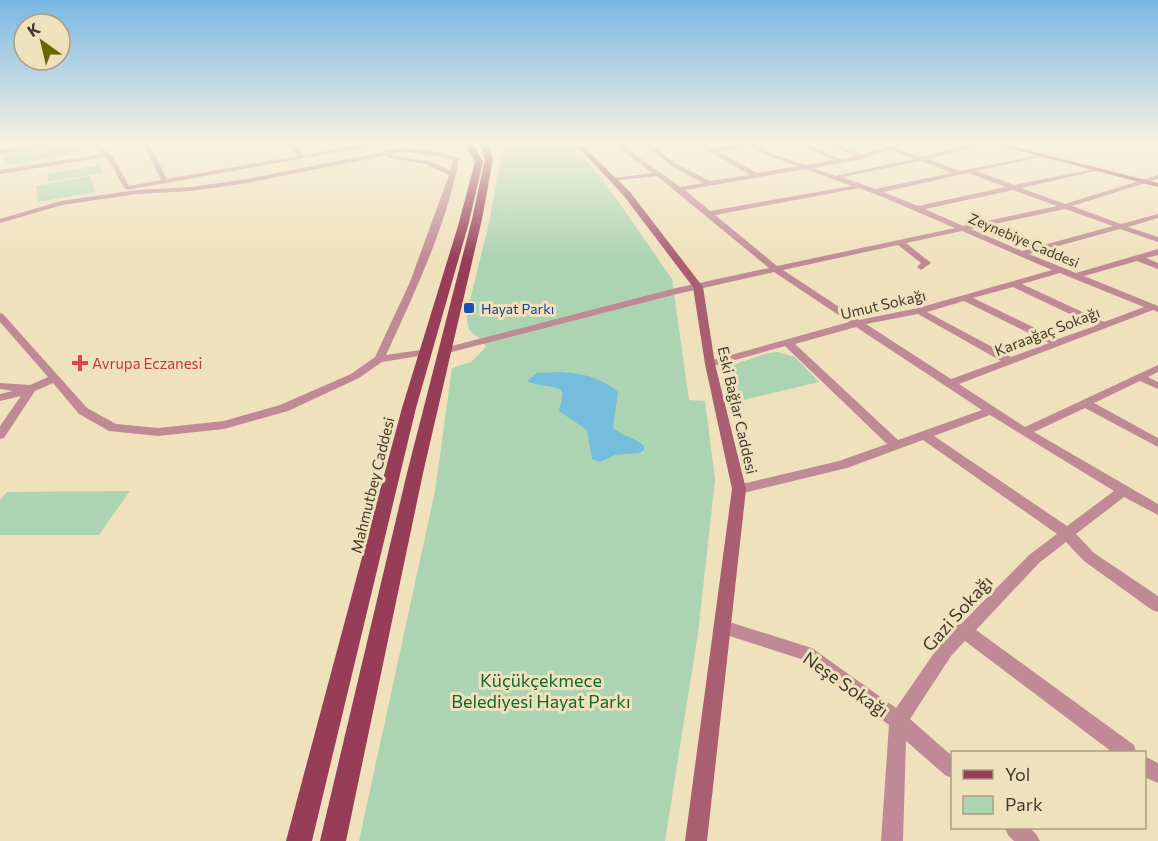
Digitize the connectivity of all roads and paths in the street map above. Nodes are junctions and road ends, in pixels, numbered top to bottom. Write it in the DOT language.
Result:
graph roads {
  1 [pos="123,181"];
  2 [pos="164,181"];
  3 [pos="245,181"];
  4 [pos="451,181"];
  5 [pos="474,181"];
  6 [pos="483,181"];
  7 [pos="615,181"];
  8 [pos="667,181"];
  9 [pos="705,181"];
  10 [pos="718,181"];
  11 [pos="849,181"];
  12 [pos="922,181"];
  13 [pos="996,181"];
  14 [pos="1044,181"];
  15 [pos="1143,182"];
  16 [pos="708,183"];
  17 [pos="1158,185"];
  18 [pos="862,186"];
  19 [pos="1014,188"];
  20 [pos="678,189"];
  21 [pos="875,191"];
  22 [pos="1066,206"];
  23 [pos="916,208"];
  24 [pos="708,214"];
  25 [pos="1157,218"];
  26 [pos="0,221"];
  27 [pos="1121,227"];
  28 [pos="962,229"];
  29 [pos="1158,240"];
  30 [pos="901,243"];
  31 [pos="1158,252"];
  32 [pos="1021,254"];
  33 [pos="1138,258"];
  34 [pos="1158,266"];
  35 [pos="921,267"];
  36 [pos="776,270"];
  37 [pos="1061,270"];
  38 [pos="1075,276"];
  39 [pos="1014,284"];
  40 [pos="698,287"];
  41 [pos="965,298"];
  42 [pos="1156,308"];
  43 [pos="919,311"];
  44 [pos="0,316"];
  45 [pos="858,323"];
  46 [pos="1104,326"];
  47 [pos="1058,343"];
  48 [pos="789,344"];
  49 [pos="435,351"];
  50 [pos="379,359"];
  51 [pos="1010,361"];
  52 [pos="710,364"];
  53 [pos="1158,368"];
  54 [pos="1140,377"];
  55 [pos="55,378"];
  56 [pos="952,383"];
  57 [pos="0,386"];
  58 [pos="1158,386"];
  59 [pos="31,389"];
  60 [pos="0,398"];
  61 [pos="1085,403"];
  62 [pos="992,410"];
  63 [pos="1024,432"];
  64 [pos="923,434"];
  65 [pos="0,435"];
  66 [pos="1158,443"];
  67 [pos="895,444"];
  68 [pos="739,489"];
  69 [pos="1124,490"];
  70 [pos="1158,510"];
  71 [pos="1066,533"];
  72 [pos="1158,605"];
  73 [pos="723,627"];
  74 [pos="963,630"];
  75 [pos="898,721"];
  76 [pos="1124,751"];
  77 [pos="951,767"];
  78 [pos="1016,829"];
  79 [pos="299,841"];
  80 [pos="333,841"];
  81 [pos="696,841"];
  82 [pos="892,841"];
  83 [pos="1029,841"];
  1 -- 2 [label="street"];
  3 -- 26 [label="street"];
  4 -- 50 [label="street"];
  5 -- 49 [label="main road, Mahmutbey Caddesi"];
  6 -- 49 [label="main road, Mahmutbey Caddesi"];
  7 -- 40 [label="main road, Eski Bağlar Caddesi"];
  8 -- 20 [label="street"];
  9 -- 16 [label="street"];
  10 -- 16 [label="street"];
  11 -- 18 [label="street, Zeynebiye Caddesi"];
  12 -- 21 [label="street"];
  13 -- 19 [label="street"];
  14 -- 19 [label="street"];
  15 -- 17 [label="main road"];
  15 -- 22 [label="street"];
  16 -- 20 [label="street"];
  18 -- 21 [label="street, Zeynebiye Caddesi"];
  18 -- 24 [label="street"];
  19 -- 22 [label="street"];
  19 -- 23 [label="street"];
  20 -- 24 [label="street"];
  21 -- 23 [label="street, Zeynebiye Caddesi"];
  22 -- 27 [label="street"];
  22 -- 28 [label="street"];
  23 -- 28 [label="street, Zeynebiye Caddesi"];
  24 -- 36 [label="street"];
  25 -- 27 [label="street"];
  27 -- 29 [label="street"];
  27 -- 32 [label="street"];
  28 -- 30 [label="street"];
  28 -- 32 [label="street, Zeynebiye Caddesi"];
  30 -- 35 [label="street"];
  30 -- 36 [label="street"];
  31 -- 33 [label="street"];
  32 -- 37 [label="street, Zeynebiye Caddesi"];
  33 -- 34 [label="street"];
  33 -- 38 [label="street"];
  36 -- 40 [label="street"];
  36 -- 45 [label="street"];
  37 -- 38 [label="street, Zeynebiye Caddesi"];
  37 -- 39 [label="street, Umut Sokağı"];
  38 -- 42 [label="street, Zeynebiye Caddesi"];
  39 -- 41 [label="street, Umut Sokağı"];
  39 -- 46 [label="street"];
  40 -- 49 [label="street"];
  40 -- 52 [label="main road, Eski Bağlar Caddesi"];
  41 -- 43 [label="street, Umut Sokağı"];
  41 -- 47 [label="street"];
  42 -- 46 [label="street, Karaağaç Sokağı"];
  43 -- 45 [label="street, Umut Sokağı"];
  43 -- 51 [label="street"];
  44 -- 55 [label="street"];
  45 -- 48 [label="street, Umut Sokağı"];
  45 -- 56 [label="street"];
  46 -- 47 [label="street, Karaağaç Sokağı"];
  47 -- 51 [label="street, Karaağaç Sokağı"];
  48 -- 52 [label="street, Umut Sokağı"];
  48 -- 67 [label="street"];
  49 -- 50 [label="street"];
  49 -- 79 [label="main road, Mahmutbey Caddesi"];
  49 -- 80 [label="main road, Mahmutbey Caddesi"];
  50 -- 55 [label="street"];
  51 -- 56 [label="street, Karaağaç Sokağı"];
  52 -- 68 [label="main road, Eski Bağlar Caddesi"];
  53 -- 54 [label="street"];
  54 -- 58 [label="street"];
  54 -- 61 [label="street"];
  55 -- 59 [label="street"];
  56 -- 62 [label="street"];
  57 -- 59 [label="street"];
  59 -- 60 [label="street"];
  59 -- 65 [label="street"];
  61 -- 63 [label="street"];
  61 -- 66 [label="street"];
  62 -- 63 [label="street"];
  62 -- 64 [label="street"];
  63 -- 69 [label="street"];
  64 -- 67 [label="street"];
  64 -- 71 [label="street"];
  67 -- 68 [label="street"];
  68 -- 73 [label="main road, Eski Bağlar Caddesi"];
  69 -- 70 [label="street"];
  69 -- 71 [label="street, Gazi Sokağı"];
  71 -- 72 [label="street"];
  71 -- 74 [label="street, Gazi Sokağı"];
  73 -- 75 [label="street, Neşe Sokağı"];
  73 -- 81 [label="main road, Eski Bağlar Caddesi"];
  74 -- 75 [label="street, Gazi Sokağı"];
  74 -- 76 [label="street"];
  75 -- 77 [label="street, Neşe Sokağı"];
  75 -- 82 [label="street"];
  78 -- 83 [label="street"];
}
